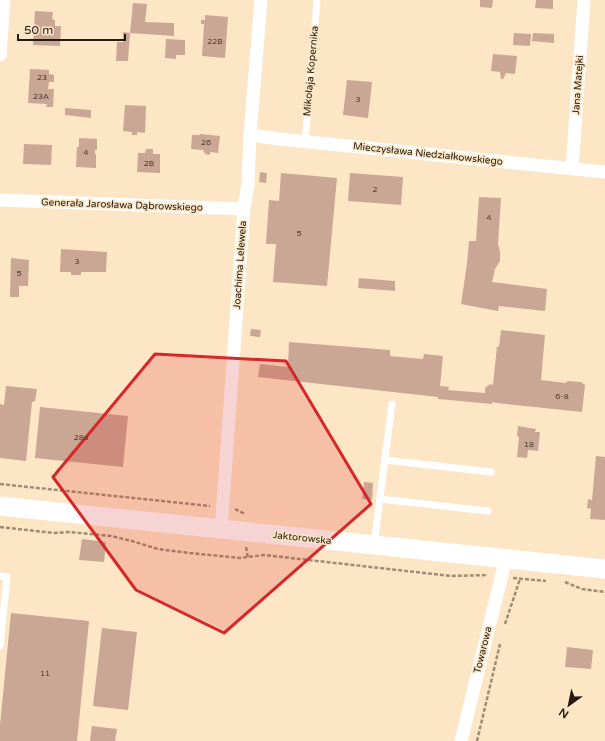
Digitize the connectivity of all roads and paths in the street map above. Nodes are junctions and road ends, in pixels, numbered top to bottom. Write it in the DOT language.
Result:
graph roads {
  1 [pos="4,0"];
  2 [pos="261,0"];
  3 [pos="317,0"];
  4 [pos="584,0"];
  5 [pos="0,55"];
  6 [pos="250,135"];
  7 [pos="305,142"];
  8 [pos="572,169"];
  9 [pos="605,172"];
  10 [pos="0,200"];
  11 [pos="244,209"];
  12 [pos="392,404"];
  13 [pos="385,460"];
  14 [pos="491,472"];
  15 [pos="0,484"];
  16 [pos="380,500"];
  17 [pos="0,506"];
  18 [pos="210,506"];
  19 [pos="488,511"];
  20 [pos="0,527"];
  21 [pos="221,530"];
  22 [pos="374,545"];
  23 [pos="506,558"];
  24 [pos="605,569"];
  25 [pos="0,576"];
  26 [pos="501,577"];
  27 [pos="520,579"];
  28 [pos="550,581"];
  29 [pos="558,582"];
  30 [pos="605,592"];
  31 [pos="503,631"];
  32 [pos="502,638"];
  33 [pos="0,646"];
  34 [pos="461,741"];
  35 [pos="477,741"];
  1 -- 5 [label="street"];
  2 -- 6 [label="street, Joachima Lelewela"];
  3 -- 7 [label="lane, Mikołaja Kopernika"];
  4 -- 8 [label="street, Jana Matejki"];
  6 -- 7 [label="street, Mieczysława Niedziałkowskiego"];
  6 -- 11 [label="street, Joachima Lelewela"];
  7 -- 8 [label="street, Mieczysława Niedziałkowskiego"];
  8 -- 9 [label="street, Mieczysława Niedziałkowskiego"];
  10 -- 11 [label="street, Generała Jarosława Dąbrowskiego"];
  11 -- 21 [label="street, Joachima Lelewela"];
  12 -- 13 [label="lane"];
  13 -- 14 [label="lane"];
  13 -- 16 [label="lane"];
  15 -- 18 [label="path"];
  16 -- 19 [label="lane"];
  16 -- 22 [label="lane"];
  17 -- 21 [label="main road, Jaktorowska"];
  20 -- 26 [label="path"];
  21 -- 22 [label="main road, Jaktorowska"];
  22 -- 23 [label="main road, Jaktorowska"];
  23 -- 24 [label="main road, Jaktorowska"];
  23 -- 26 [label="street, Towarowa"];
  25 -- 33 [label="lane"];
  26 -- 27 [label="path"];
  26 -- 34 [label="street, Towarowa"];
  27 -- 28 [label="path"];
  27 -- 31 [label="path"];
  29 -- 30 [label="path"];
  32 -- 35 [label="path"];
}
